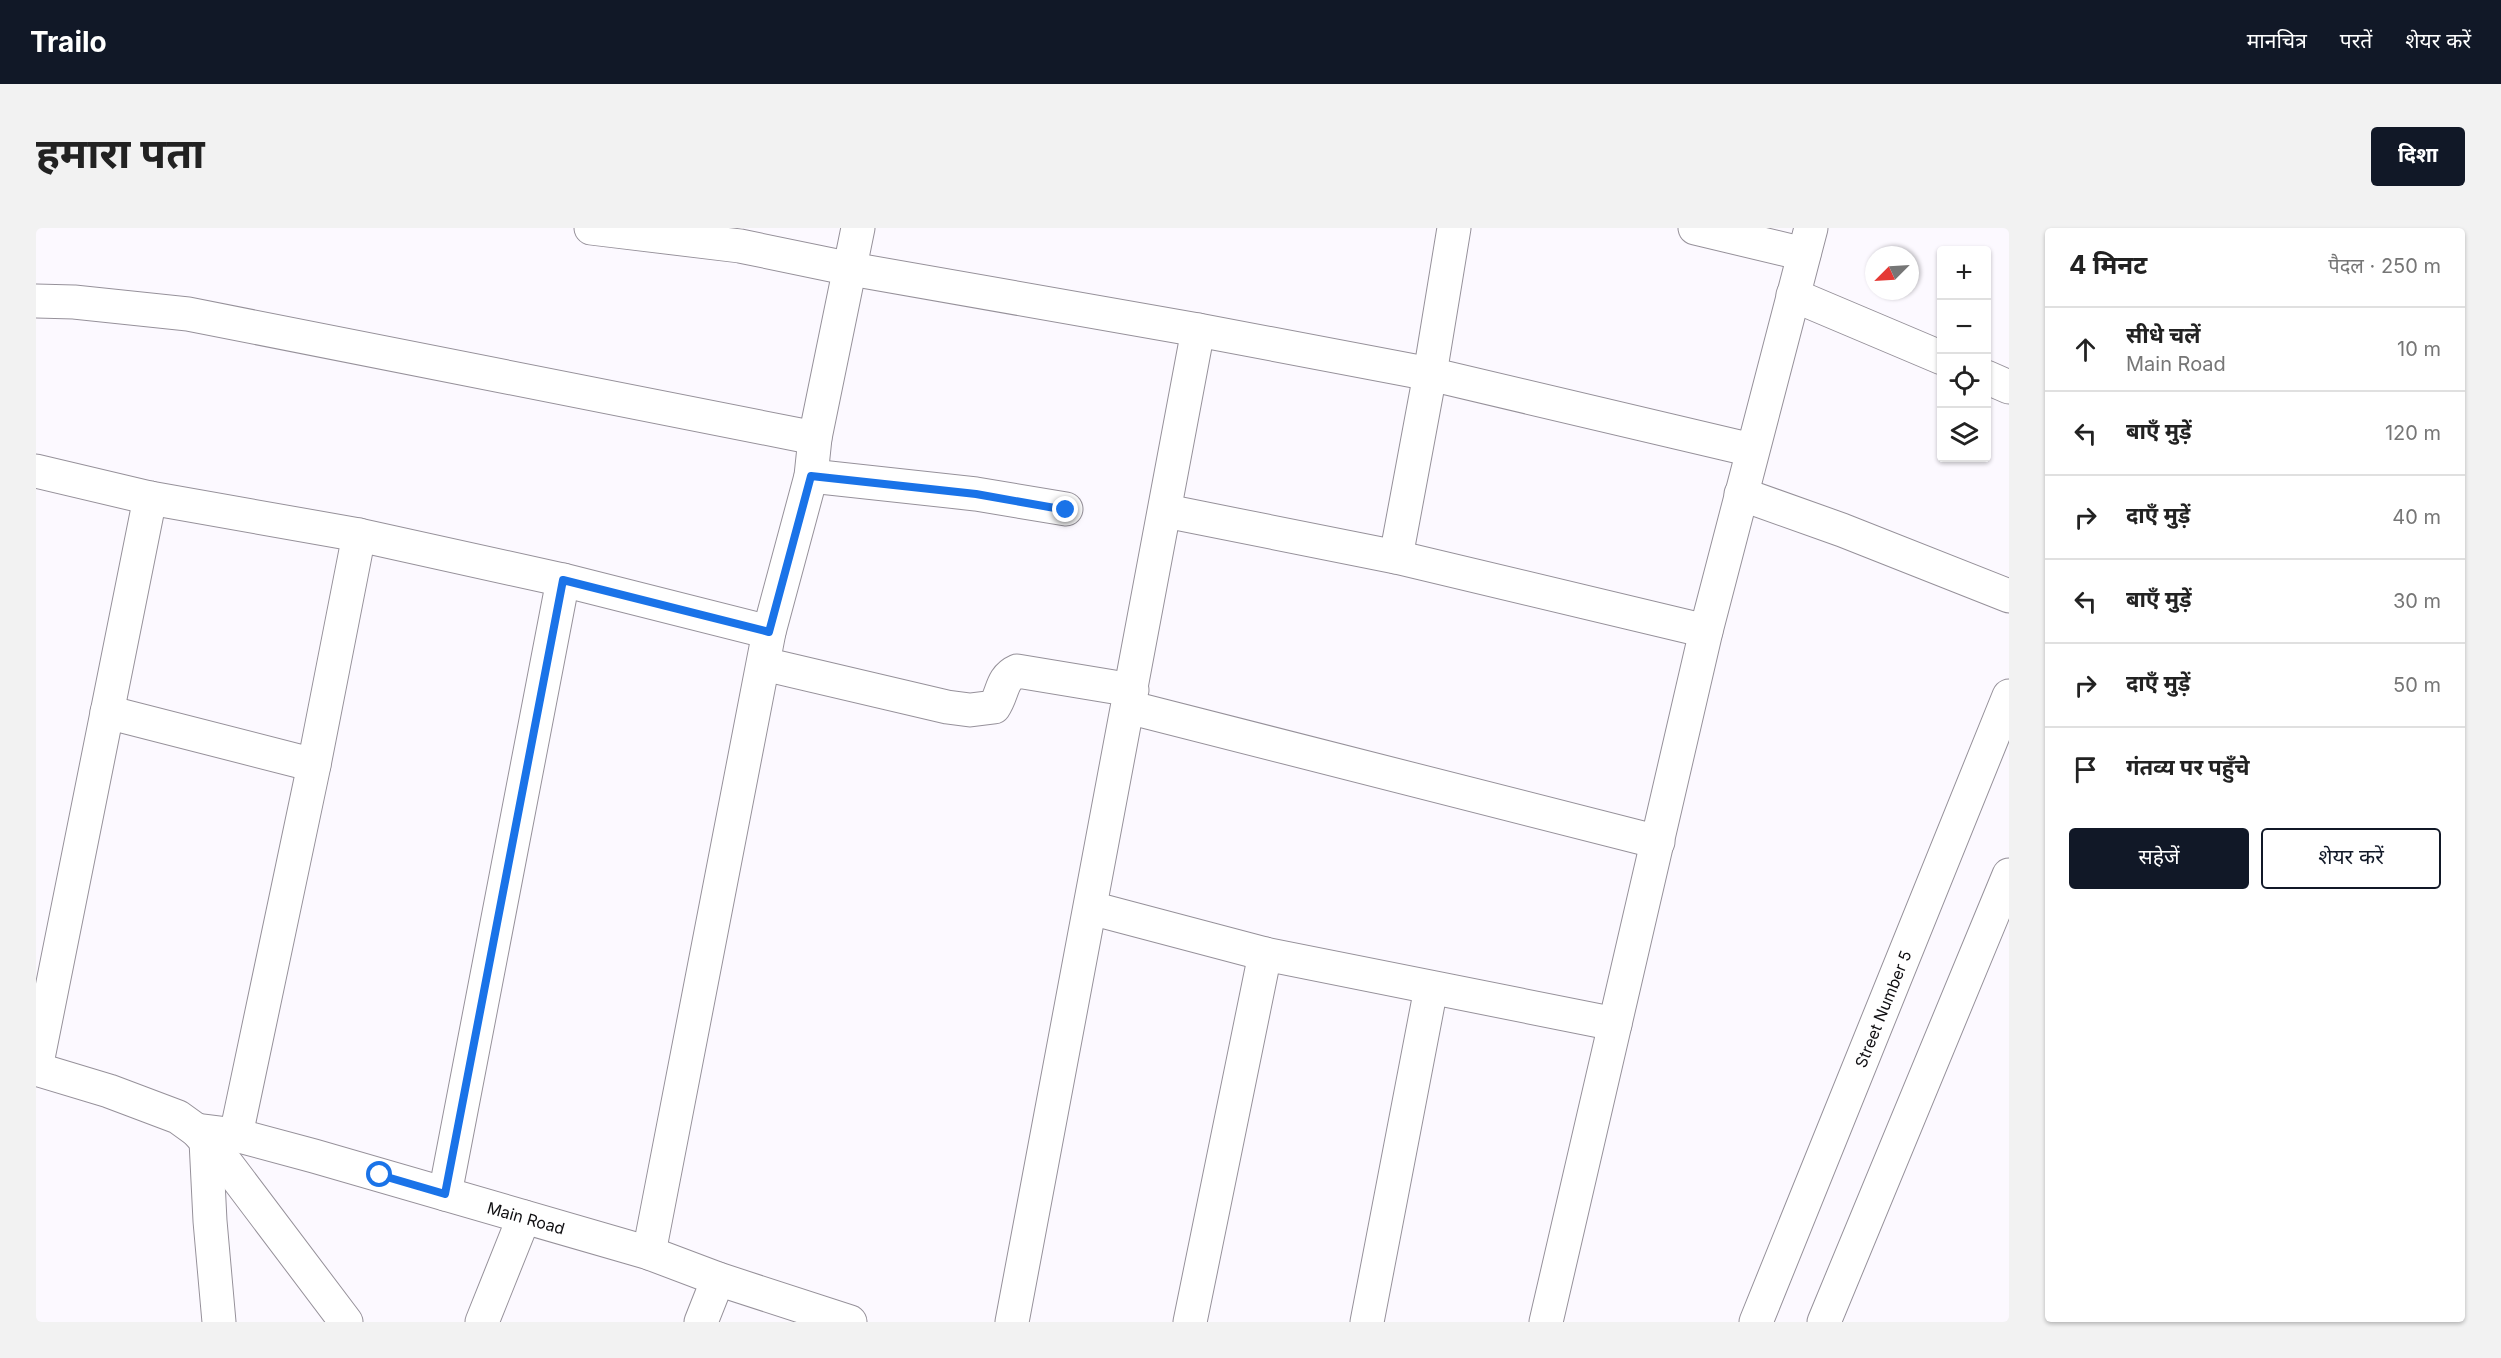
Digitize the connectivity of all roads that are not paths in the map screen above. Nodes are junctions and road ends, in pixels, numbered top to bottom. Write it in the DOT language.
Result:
graph roads {
  1 [pos="591,228"];
  2 [pos="858,228"];
  3 [pos="1450,228"];
  4 [pos="1695,228"];
  5 [pos="1808,241"];
  6 [pos="850,269"];
  7 [pos="1792,295"];
  8 [pos="36,301"];
  9 [pos="1198,330"];
  10 [pos="1937,356"];
  11 [pos="1430,374"];
  12 [pos="1991,380"];
  13 [pos="2009,387"];
  14 [pos="815,438"];
  15 [pos="1752,450"];
  16 [pos="36,471"];
  17 [pos="811,476"];
  18 [pos="1741,494"];
  19 [pos="150,498"];
  20 [pos="1066,510"];
  21 [pos="1166,511"];
  22 [pos="359,535"];
  23 [pos="1396,557"];
  24 [pos="563,580"];
  25 [pos="2009,596"];
  26 [pos="1706,631"];
  27 [pos="769,632"];
  28 [pos="764,664"];
  29 [pos="2009,696"];
  30 [pos="1130,699"];
  31 [pos="107,712"];
  32 [pos="314,765"];
  33 [pos="1658,842"];
  34 [pos="2009,875"];
  35 [pos="1091,908"];
  36 [pos="1265,954"];
  37 [pos="1431,988"];
  38 [pos="1615,1024"];
  39 [pos="36,1068"];
  40 [pos="213,1136"];
  41 [pos="445,1194"];
  42 [pos="524,1217"];
  43 [pos="649,1253"];
  44 [pos="718,1280"];
  45 [pos="219,1322"];
  46 [pos="346,1322"];
  47 [pos="482,1322"];
  48 [pos="701,1322"];
  49 [pos="850,1322"];
  50 [pos="1012,1322"];
  51 [pos="1190,1322"];
  52 [pos="1367,1322"];
  53 [pos="1546,1322"];
  54 [pos="1756,1322"];
  55 [pos="1824,1322"];
  1 -- 6 [label="street"];
  2 -- 6 [label="street"];
  3 -- 11 [label="street"];
  4 -- 5 [label="street"];
  5 -- 7 [label="street"];
  6 -- 9 [label="street"];
  6 -- 14 [label="street"];
  7 -- 10 [label="street"];
  7 -- 15 [label="street"];
  8 -- 14 [label="street"];
  9 -- 11 [label="street"];
  9 -- 21 [label="street"];
  11 -- 15 [label="street"];
  11 -- 23 [label="street"];
  12 -- 13 [label="street"];
  14 -- 17 [label="street"];
  15 -- 18 [label="street"];
  16 -- 19 [label="street"];
  17 -- 20 [label="street"];
  17 -- 27 [label="street"];
  18 -- 25 [label="street"];
  18 -- 26 [label="street"];
  19 -- 22 [label="street"];
  19 -- 31 [label="street"];
  21 -- 23 [label="street"];
  21 -- 30 [label="street"];
  22 -- 24 [label="street"];
  22 -- 32 [label="street"];
  23 -- 26 [label="street"];
  24 -- 27 [label="street"];
  24 -- 41 [label="street"];
  26 -- 33 [label="street"];
  27 -- 28 [label="street"];
  28 -- 30 [label="street"];
  28 -- 43 [label="street"];
  29 -- 54 [label="street, Street Number 5"];
  30 -- 33 [label="street"];
  30 -- 35 [label="street"];
  31 -- 32 [label="street"];
  31 -- 39 [label="street"];
  32 -- 40 [label="street"];
  33 -- 38 [label="street"];
  34 -- 55 [label="street"];
  35 -- 36 [label="street"];
  35 -- 50 [label="street"];
  36 -- 37 [label="street"];
  36 -- 51 [label="street"];
  37 -- 38 [label="street"];
  37 -- 52 [label="street"];
  38 -- 53 [label="street"];
  39 -- 40 [label="street"];
  40 -- 41 [label="street, Main Road"];
  40 -- 45 [label="street"];
  40 -- 46 [label="street"];
  41 -- 42 [label="street, Main Road"];
  42 -- 43 [label="street, Main Road"];
  42 -- 47 [label="street"];
  43 -- 44 [label="street, Main Road"];
  44 -- 48 [label="street"];
  44 -- 49 [label="street, Main Road"];
}
